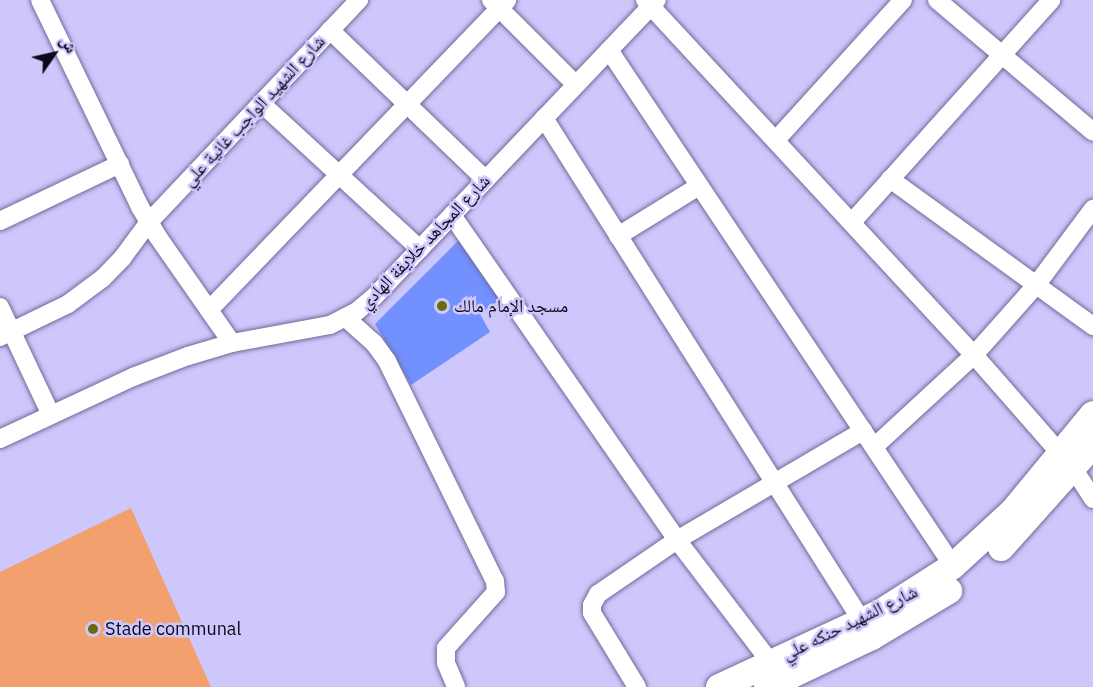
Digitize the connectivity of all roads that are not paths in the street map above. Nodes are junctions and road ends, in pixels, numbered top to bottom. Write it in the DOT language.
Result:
graph roads {
  1 [pos="40,0"];
  2 [pos="359,0"];
  3 [pos="903,0"];
  4 [pos="937,0"];
  5 [pos="1051,0"];
  6 [pos="651,2"];
  7 [pos="499,3"];
  8 [pos="330,30"];
  9 [pos="609,50"];
  10 [pos="1000,56"];
  11 [pos="576,85"];
  12 [pos="261,103"];
  13 [pos="407,104"];
  14 [pos="544,118"];
  15 [pos="1093,132"];
  16 [pos="776,140"];
  17 [pos="120,164"];
  18 [pos="339,174"];
  19 [pos="890,179"];
  20 [pos="486,180"];
  21 [pos="699,186"];
  22 [pos="1093,209"];
  23 [pos="452,215"];
  24 [pos="0,221"];
  25 [pos="852,221"];
  26 [pos="149,222"];
  27 [pos="618,236"];
  28 [pos="420,249"];
  29 [pos="1037,284"];
  30 [pos="0,307"];
  31 [pos="209,310"];
  32 [pos="346,318"];
  33 [pos="1093,326"];
  34 [pos="6,335"];
  35 [pos="232,343"];
  36 [pos="974,355"];
  37 [pos="1093,414"];
  38 [pos="51,415"];
  39 [pos="863,431"];
  40 [pos="0,439"];
  41 [pos="1093,446"];
  42 [pos="874,447"];
  43 [pos="1067,461"];
  44 [pos="774,484"];
  45 [pos="1093,499"];
  46 [pos="677,540"];
  47 [pos="953,566"];
  48 [pos="867,629"];
  49 [pos="769,675"];
  50 [pos="456,687"];
  51 [pos="637,687"];
  52 [pos="719,687"];
  1 -- 17 [label="street"];
  2 -- 8 [label="street, شارع الشهيد الواجب غانية علي"];
  3 -- 16 [label="street"];
  4 -- 10 [label="street"];
  5 -- 10 [label="street"];
  6 -- 9 [label="street, شارع المجاهد خلايفة الهادي"];
  6 -- 16 [label="street"];
  7 -- 11 [label="street"];
  7 -- 13 [label="street"];
  8 -- 12 [label="street, شارع الشهيد الواجب غانية علي"];
  8 -- 13 [label="street"];
  9 -- 11 [label="street, شارع المجاهد خلايفة الهادي"];
  9 -- 21 [label="street"];
  10 -- 15 [label="street"];
  10 -- 19 [label="street"];
  11 -- 14 [label="street, شارع المجاهد خلايفة الهادي"];
  12 -- 18 [label="street"];
  12 -- 26 [label="street, شارع الشهيد الواجب غانية علي"];
  13 -- 18 [label="street"];
  13 -- 20 [label="street"];
  14 -- 20 [label="street, شارع المجاهد خلايفة الهادي"];
  14 -- 27 [label="street"];
  16 -- 25 [label="street"];
  17 -- 24 [label="street"];
  17 -- 26 [label="street"];
  18 -- 28 [label="street"];
  18 -- 31 [label="street"];
  19 -- 25 [label="street"];
  19 -- 29 [label="street"];
  20 -- 23 [label="street, شارع المجاهد خلايفة الهادي"];
  21 -- 27 [label="street"];
  21 -- 39 [label="street"];
  22 -- 29 [label="street"];
  23 -- 28 [label="street, شارع المجاهد خلايفة الهادي"];
  23 -- 46 [label="street"];
  25 -- 36 [label="street"];
  26 -- 31 [label="street"];
  26 -- 34 [label="street, شارع الشهيد الواجب غانية علي"];
  27 -- 44 [label="street"];
  28 -- 32 [label="street, شارع المجاهد خلايفة الهادي"];
  29 -- 33 [label="street"];
  29 -- 36 [label="street"];
  30 -- 34 [label="street"];
  31 -- 35 [label="street"];
  32 -- 35 [label="street, شارع المجاهد خلايفة الهادي"];
  32 -- 50 [label="street"];
  34 -- 38 [label="street"];
  35 -- 38 [label="street, شارع المجاهد خلايفة الهادي"];
  36 -- 42 [label="street"];
  36 -- 43 [label="street"];
  37 -- 43 [label="main road, شارع الشهيد حنكه علي"];
  38 -- 40 [label="street, شارع المجاهد خلايفة الهادي"];
  39 -- 42 [label="street"];
  39 -- 44 [label="street"];
  41 -- 43 [label="main road, شارع الشهيد حنكه علي"];
  42 -- 47 [label="street"];
  43 -- 45 [label="street"];
  43 -- 47 [label="main road, شارع الشهيد حنكه علي"];
  43 -- 48 [label="main road, شارع الشهيد حنكه علي"];
  44 -- 46 [label="street"];
  44 -- 48 [label="street"];
  46 -- 49 [label="street"];
  46 -- 51 [label="street"];
  47 -- 48 [label="main road, شارع الشهيد حنكه علي"];
  48 -- 49 [label="main road, شارع الشهيد حنكه علي"];
  49 -- 52 [label="main road, شارع الشهيد حنكه علي"];
}
